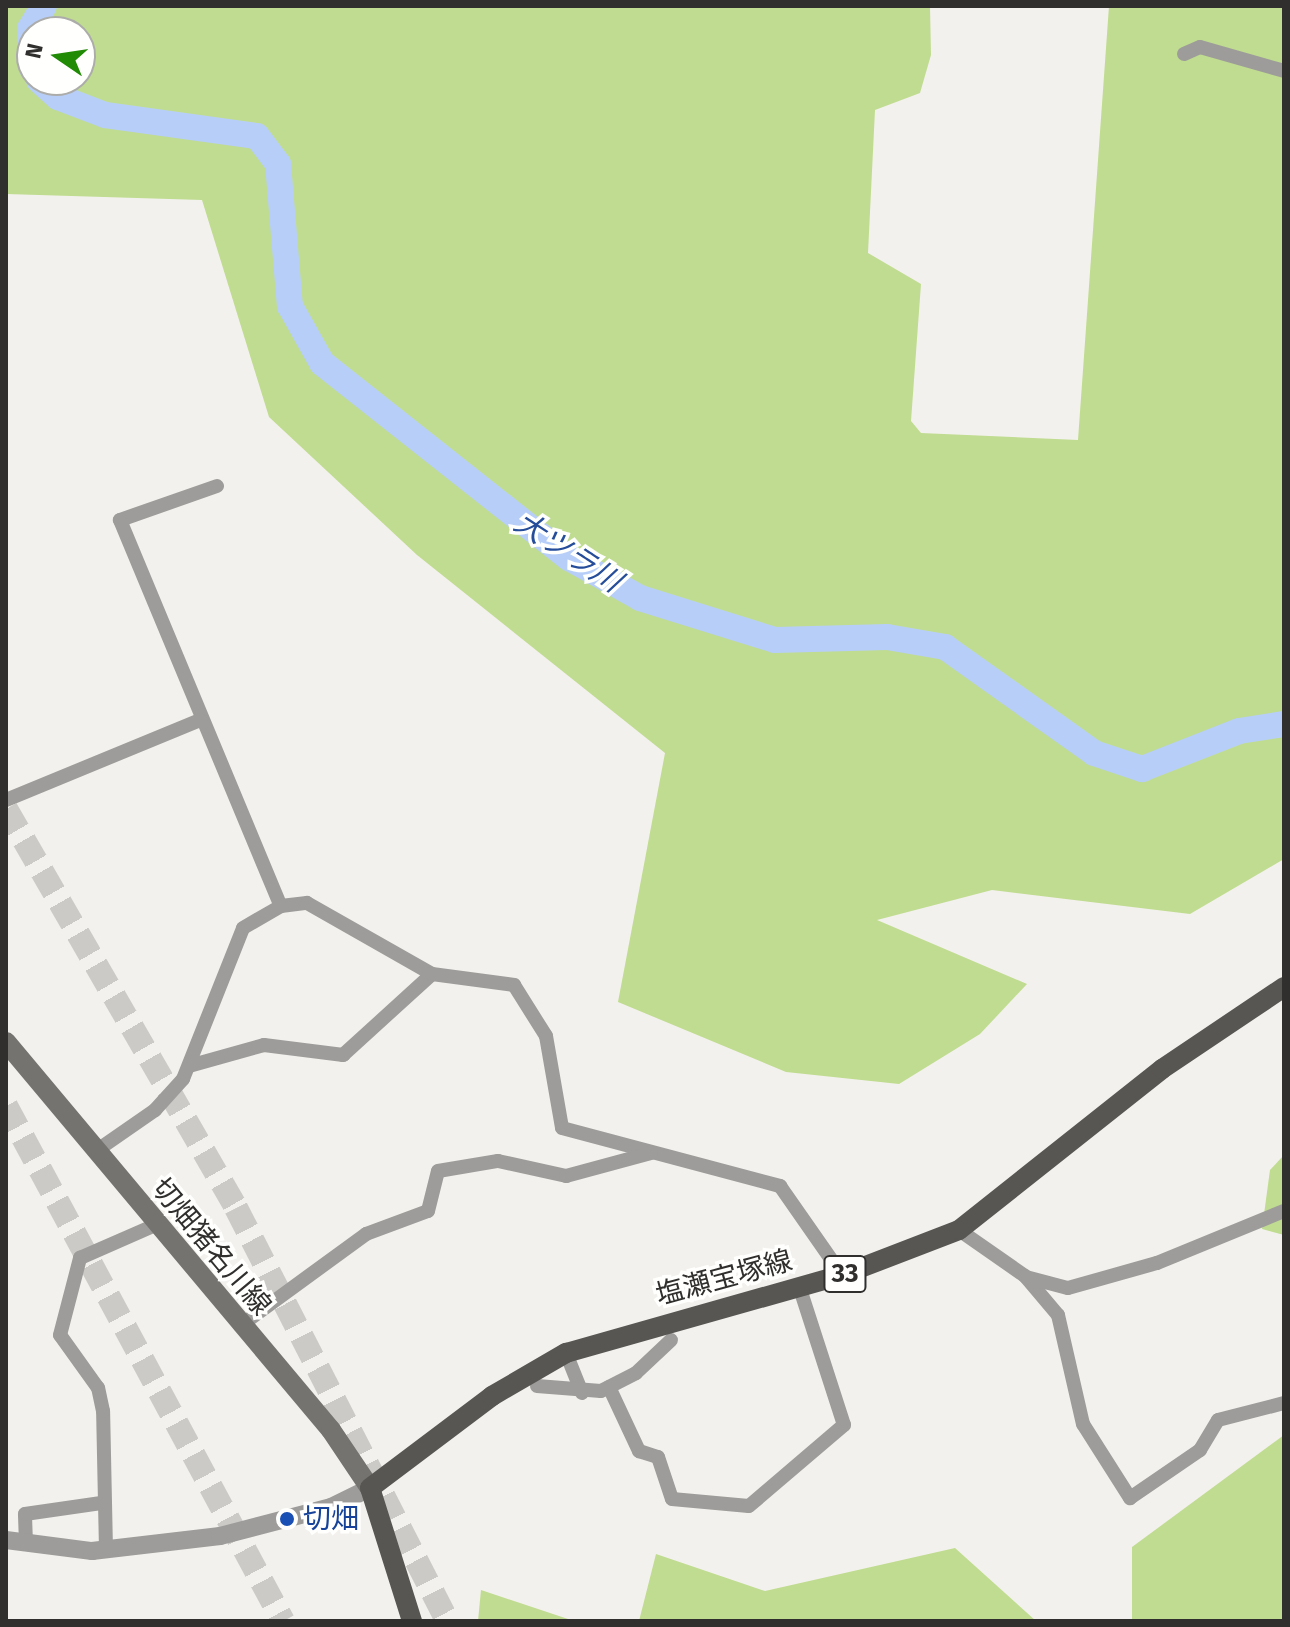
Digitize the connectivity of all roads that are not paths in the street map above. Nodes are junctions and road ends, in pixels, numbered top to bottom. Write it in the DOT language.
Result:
graph roads {
  1 [pos="1184,54"];
  2 [pos="1284,71"];
  3 [pos="217,486"];
  4 [pos="200,720"];
  5 [pos="6,800"];
  6 [pos="281,906"];
  7 [pos="432,974"];
  8 [pos="1284,987"];
  9 [pos="6,1042"];
  10 [pos="189,1066"];
  11 [pos="96,1151"];
  12 [pos="652,1153"];
  13 [pos="1284,1211"];
  14 [pos="155,1225"];
  15 [pos="959,1230"];
  16 [pos="842,1275"];
  17 [pos="1025,1276"];
  18 [pos="799,1286"];
  19 [pos="240,1326"];
  20 [pos="671,1340"];
  21 [pos="566,1353"];
  22 [pos="537,1386"];
  23 [pos="609,1387"];
  24 [pos="582,1393"];
  25 [pos="1284,1403"];
  26 [pos="370,1488"];
  27 [pos="101,1503"];
  28 [pos="6,1540"];
  29 [pos="26,1544"];
  30 [pos="106,1550"];
  31 [pos="412,1621"];
  1 -- 2 [label="street"];
  3 -- 4 [label="street"];
  4 -- 5 [label="street"];
  4 -- 6 [label="street"];
  6 -- 7 [label="street"];
  6 -- 10 [label="street"];
  7 -- 10 [label="street"];
  7 -- 12 [label="street"];
  8 -- 15 [label="main road, 塩瀬宝塚線 / 33"];
  9 -- 11 [label="main road, 切畑猪名川線"];
  10 -- 11 [label="street"];
  11 -- 14 [label="main road, 切畑猪名川線"];
  12 -- 16 [label="street"];
  12 -- 19 [label="street"];
  13 -- 17 [label="street"];
  14 -- 19 [label="main road, 切畑猪名川線"];
  14 -- 27 [label="street"];
  15 -- 16 [label="main road, 塩瀬宝塚線 / 33"];
  15 -- 17 [label="street"];
  16 -- 18 [label="main road, 塩瀬宝塚線 / 33"];
  17 -- 25 [label="street"];
  18 -- 21 [label="main road, 塩瀬宝塚線 / 33"];
  18 -- 23 [label="street"];
  19 -- 26 [label="main road, 切畑猪名川線"];
  20 -- 23 [label="street"];
  21 -- 24 [label="street"];
  21 -- 26 [label="main road, 塩瀬宝塚線 / 33"];
  22 -- 24 [label="street"];
  23 -- 24 [label="street"];
  26 -- 30 [label="street"];
  26 -- 31 [label="main road"];
  27 -- 29 [label="street"];
  27 -- 30 [label="street"];
  28 -- 29 [label="street"];
  29 -- 30 [label="street"];
}
